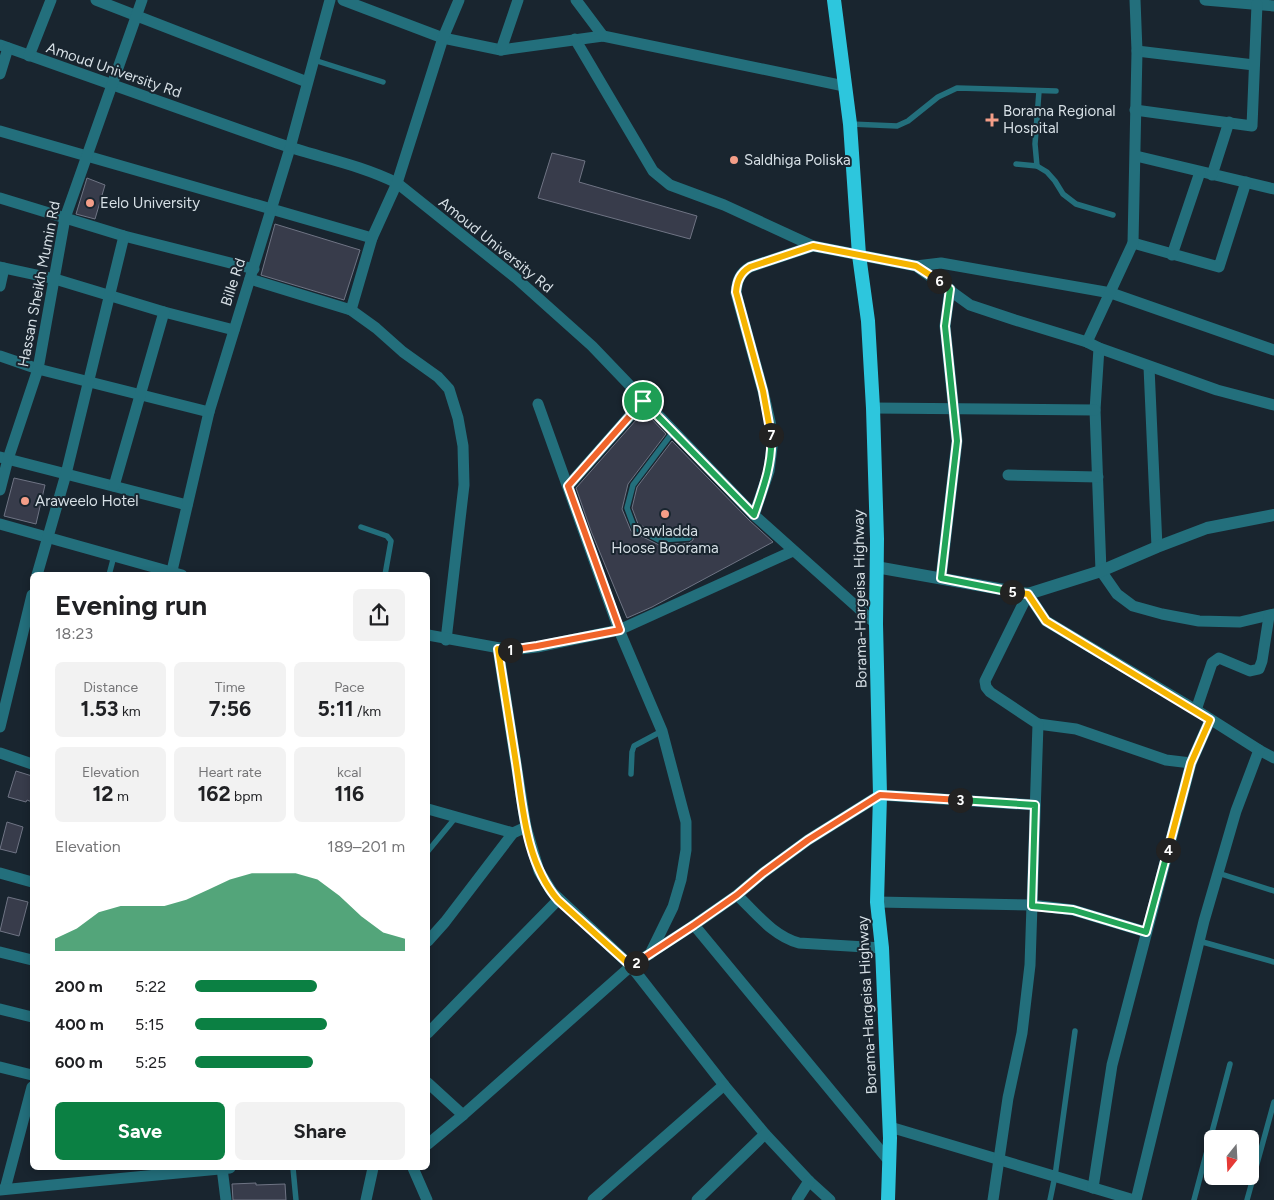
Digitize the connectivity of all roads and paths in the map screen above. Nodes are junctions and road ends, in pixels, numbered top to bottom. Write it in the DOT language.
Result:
graph roads {
  1 [pos="51,0"];
  2 [pos="96,0"];
  3 [pos="142,0"];
  4 [pos="330,0"];
  5 [pos="343,0"];
  6 [pos="459,0"];
  7 [pos="518,0"];
  8 [pos="576,0"];
  9 [pos="834,0"];
  10 [pos="1135,0"];
  11 [pos="1205,0"];
  12 [pos="1257,4"];
  13 [pos="1274,6"];
  14 [pos="136,15"];
  15 [pos="603,36"];
  16 [pos="443,38"];
  17 [pos="575,39"];
  18 [pos="4,47"];
  19 [pos="501,50"];
  20 [pos="1137,52"];
  21 [pos="29,56"];
  22 [pos="314,60"];
  23 [pos="1254,65"];
  24 [pos="0,74"];
  25 [pos="307,82"];
  26 [pos="383,82"];
  27 [pos="111,86"];
  28 [pos="844,86"];
  29 [pos="1039,91"];
  30 [pos="1056,92"];
  31 [pos="1135,110"];
  32 [pos="1229,122"];
  33 [pos="850,124"];
  34 [pos="0,131"];
  35 [pos="290,148"];
  36 [pos="86,156"];
  37 [pos="1136,156"];
  38 [pos="1016,164"];
  39 [pos="1037,166"];
  40 [pos="1206,173"];
  41 [pos="396,182"];
  42 [pos="1246,182"];
  43 [pos="1274,189"];
  44 [pos="0,198"];
  45 [pos="272,209"];
  46 [pos="1113,216"];
  47 [pos="65,218"];
  48 [pos="124,236"];
  49 [pos="372,238"];
  50 [pos="1133,244"];
  51 [pos="813,246"];
  52 [pos="859,255"];
  53 [pos="1172,255"];
  54 [pos="916,266"];
  55 [pos="2,268"];
  56 [pos="252,274"];
  57 [pos="55,279"];
  58 [pos="0,286"];
  59 [pos="950,289"];
  60 [pos="1111,293"];
  61 [pos="109,295"];
  62 [pos="351,310"];
  63 [pos="164,312"];
  64 [pos="234,330"];
  65 [pos="1087,342"];
  66 [pos="1099,348"];
  67 [pos="1274,350"];
  68 [pos="0,356"];
  69 [pos="1149,367"];
  70 [pos="38,369"];
  71 [pos="88,382"];
  72 [pos="140,396"];
  73 [pos="643,401"];
  74 [pos="538,404"];
  75 [pos="1274,405"];
  76 [pos="954,407"];
  77 [pos="873,408"];
  78 [pos="1096,410"];
  79 [pos="209,412"];
  80 [pos="673,432"];
  81 [pos="4,458"];
  82 [pos="66,474"];
  83 [pos="1008,475"];
  84 [pos="1098,477"];
  85 [pos="114,486"];
  86 [pos="568,486"];
  87 [pos="0,490"];
  88 [pos="187,504"];
  89 [pos="754,515"];
  90 [pos="1274,515"];
  91 [pos="0,524"];
  92 [pos="361,527"];
  93 [pos="47,538"];
  94 [pos="690,538"];
  95 [pos="1157,547"];
  96 [pos="793,551"];
  97 [pos="114,556"];
  98 [pos="876,567"];
  99 [pos="1101,571"];
  100 [pos="39,572"];
  101 [pos="110,572"];
  102 [pos="168,572"];
  103 [pos="175,572"];
  104 [pos="386,572"];
  105 [pos="941,578"];
  106 [pos="1028,594"];
  107 [pos="30,603"];
  108 [pos="1272,615"];
  109 [pos="876,624"];
  110 [pos="620,630"];
  111 [pos="430,636"];
  112 [pos="446,640"];
  113 [pos="498,649"];
  114 [pos="1196,710"];
  115 [pos="1210,720"];
  116 [pos="1038,724"];
  117 [pos="0,727"];
  118 [pos="662,731"];
  119 [pos="1259,750"];
  120 [pos="0,753"];
  121 [pos="1274,758"];
  122 [pos="30,763"];
  123 [pos="1191,763"];
  124 [pos="631,774"];
  125 [pos="880,795"];
  126 [pos="1035,805"];
  127 [pos="430,810"];
  128 [pos="456,817"];
  129 [pos="526,827"];
  130 [pos="513,833"];
  131 [pos="430,850"];
  132 [pos="0,873"];
  133 [pos="1218,874"];
  134 [pos="30,881"];
  135 [pos="1274,891"];
  136 [pos="737,895"];
  137 [pos="558,900"];
  138 [pos="877,902"];
  139 [pos="1032,906"];
  140 [pos="694,925"];
  141 [pos="1146,932"];
  142 [pos="430,939"];
  143 [pos="1199,941"];
  144 [pos="882,948"];
  145 [pos="0,952"];
  146 [pos="650,954"];
  147 [pos="30,960"];
  148 [pos="1274,962"];
  149 [pos="631,966"];
  150 [pos="0,1008"];
  151 [pos="30,1016"];
  152 [pos="430,1031"];
  153 [pos="1076,1031"];
  154 [pos="1230,1064"];
  155 [pos="0,1067"];
  156 [pos="30,1074"];
  157 [pos="430,1085"];
  158 [pos="724,1085"];
  159 [pos="30,1094"];
  160 [pos="1274,1102"];
  161 [pos="463,1115"];
  162 [pos="890,1128"];
  163 [pos="765,1134"];
  164 [pos="430,1142"];
  165 [pos="1000,1160"];
  166 [pos="889,1161"];
  167 [pos="187,1170"];
  168 [pos="222,1170"];
  169 [pos="293,1170"];
  170 [pos="373,1170"];
  171 [pos="414,1170"];
  172 [pos="1055,1176"];
  173 [pos="809,1181"];
  174 [pos="1093,1188"];
  175 [pos="3,1190"];
  176 [pos="226,1200"];
  177 [pos="296,1200"];
  178 [pos="366,1200"];
  179 [pos="427,1200"];
  180 [pos="593,1200"];
  181 [pos="697,1200"];
  182 [pos="797,1200"];
  183 [pos="830,1200"];
  184 [pos="888,1200"];
  185 [pos="993,1200"];
  186 [pos="1050,1200"];
  187 [pos="1135,1200"];
  188 [pos="1194,1200"];
  189 [pos="1248,1200"];
  1 -- 21 [label="street"];
  2 -- 14 [label="street"];
  3 -- 14 [label="street, Hassan Sheikh Mumin Rd"];
  4 -- 22 [label="street, Bille Rd"];
  5 -- 16 [label="street"];
  6 -- 16 [label="street"];
  7 -- 19 [label="street"];
  8 -- 15 [label="street"];
  9 -- 28 [label="highway, Borama-Hargeisa Highway"];
  10 -- 20 [label="street"];
  11 -- 12 [label="street"];
  12 -- 13 [label="street"];
  12 -- 23 [label="street"];
  14 -- 25 [label="street"];
  14 -- 27 [label="street, Hassan Sheikh Mumin Rd"];
  15 -- 17 [label="street"];
  15 -- 28 [label="street"];
  16 -- 19 [label="street"];
  16 -- 41 [label="street"];
  17 -- 19 [label="street"];
  17 -- 51 [label="street"];
  18 -- 21 [label="street, Amoud University Rd"];
  18 -- 24 [label="street"];
  20 -- 23 [label="street"];
  20 -- 31 [label="street"];
  21 -- 27 [label="street, Amoud University Rd"];
  22 -- 25 [label="street, Bille Rd"];
  22 -- 26 [label="lane"];
  23 -- 32 [label="street"];
  25 -- 35 [label="street, Bille Rd"];
  27 -- 35 [label="street, Amoud University Rd"];
  27 -- 36 [label="street, Hassan Sheikh Mumin Rd"];
  28 -- 33 [label="highway, Borama-Hargeisa Highway"];
  29 -- 30 [label="lane"];
  29 -- 33 [label="lane"];
  29 -- 39 [label="lane"];
  31 -- 32 [label="street"];
  31 -- 37 [label="street"];
  32 -- 40 [label="street"];
  33 -- 52 [label="highway, Borama-Hargeisa Highway"];
  34 -- 36 [label="street"];
  35 -- 41 [label="street, Amoud University Rd"];
  35 -- 45 [label="street, Bille Rd"];
  36 -- 45 [label="street"];
  36 -- 47 [label="street, Hassan Sheikh Mumin Rd"];
  37 -- 40 [label="street"];
  37 -- 50 [label="street"];
  38 -- 39 [label="lane"];
  39 -- 46 [label="lane"];
  40 -- 42 [label="street"];
  40 -- 53 [label="street"];
  41 -- 49 [label="street"];
  41 -- 73 [label="street, Amoud University Rd"];
  42 -- 43 [label="street"];
  42 -- 53 [label="street"];
  44 -- 47 [label="street"];
  45 -- 49 [label="street"];
  45 -- 56 [label="street, Bille Rd"];
  47 -- 48 [label="street"];
  47 -- 57 [label="street, Hassan Sheikh Mumin Rd"];
  48 -- 56 [label="street"];
  48 -- 61 [label="street"];
  49 -- 62 [label="street"];
  50 -- 53 [label="street"];
  50 -- 60 [label="street"];
  51 -- 52 [label="street"];
  51 -- 89 [label="street"];
  52 -- 54 [label="street"];
  52 -- 77 [label="highway, Borama-Hargeisa Highway"];
  54 -- 59 [label="street"];
  54 -- 60 [label="street"];
  55 -- 57 [label="street"];
  55 -- 58 [label="street"];
  56 -- 62 [label="street"];
  56 -- 64 [label="street, Bille Rd"];
  57 -- 61 [label="street"];
  57 -- 70 [label="street, Hassan Sheikh Mumin Rd"];
  59 -- 65 [label="street"];
  59 -- 76 [label="street"];
  60 -- 65 [label="street"];
  60 -- 67 [label="street"];
  61 -- 63 [label="street"];
  61 -- 71 [label="street"];
  62 -- 112 [label="street"];
  63 -- 64 [label="street"];
  63 -- 72 [label="street"];
  64 -- 79 [label="street, Bille Rd"];
  65 -- 66 [label="street"];
  66 -- 69 [label="street"];
  66 -- 78 [label="street"];
  68 -- 70 [label="street"];
  69 -- 75 [label="street"];
  69 -- 95 [label="street"];
  70 -- 71 [label="street"];
  70 -- 81 [label="street, Hassan Sheikh Mumin Rd"];
  71 -- 72 [label="street"];
  71 -- 82 [label="street"];
  72 -- 79 [label="street"];
  72 -- 85 [label="street"];
  73 -- 80 [label="street, Amoud University Rd"];
  73 -- 86 [label="street"];
  74 -- 86 [label="street"];
  76 -- 77 [label="street"];
  76 -- 78 [label="street"];
  76 -- 105 [label="street"];
  77 -- 98 [label="highway, Borama-Hargeisa Highway"];
  78 -- 84 [label="street"];
  79 -- 88 [label="street, Bille Rd"];
  80 -- 89 [label="street, Amoud University Rd"];
  80 -- 94 [label="lane"];
  81 -- 82 [label="street"];
  81 -- 87 [label="street, Hassan Sheikh Mumin Rd"];
  82 -- 85 [label="street"];
  82 -- 93 [label="street"];
  83 -- 84 [label="street"];
  84 -- 99 [label="street"];
  85 -- 88 [label="street"];
  86 -- 110 [label="street"];
  88 -- 103 [label="street, Bille Rd"];
  89 -- 96 [label="street, Amoud University Rd"];
  90 -- 95 [label="street"];
  91 -- 93 [label="street"];
  92 -- 104 [label="lane"];
  93 -- 97 [label="street"];
  93 -- 100 [label="street"];
  95 -- 99 [label="street"];
  96 -- 109 [label="street, Amoud University Rd"];
  96 -- 110 [label="street"];
  97 -- 101 [label="lane"];
  97 -- 102 [label="street"];
  98 -- 105 [label="street"];
  98 -- 109 [label="highway, Borama-Hargeisa Highway"];
  99 -- 106 [label="street"];
  99 -- 108 [label="street"];
  105 -- 106 [label="street"];
  106 -- 114 [label="street"];
  106 -- 116 [label="street"];
  107 -- 117 [label="street"];
  108 -- 114 [label="street"];
  109 -- 125 [label="highway, Borama-Hargeisa Highway"];
  110 -- 113 [label="street"];
  110 -- 118 [label="street"];
  111 -- 112 [label="street"];
  112 -- 113 [label="street"];
  113 -- 129 [label="street"];
  114 -- 115 [label="street"];
  115 -- 119 [label="street"];
  115 -- 123 [label="street"];
  116 -- 123 [label="street"];
  116 -- 126 [label="street"];
  118 -- 124 [label="lane"];
  118 -- 146 [label="street"];
  119 -- 121 [label="street"];
  119 -- 133 [label="street"];
  120 -- 122 [label="street"];
  123 -- 141 [label="street"];
  125 -- 126 [label="street"];
  125 -- 136 [label="street"];
  125 -- 138 [label="highway, Borama-Hargeisa Highway"];
  126 -- 139 [label="street"];
  127 -- 128 [label="street"];
  128 -- 130 [label="street"];
  128 -- 131 [label="lane"];
  129 -- 130 [label="street"];
  129 -- 137 [label="street"];
  130 -- 142 [label="street"];
  132 -- 134 [label="street"];
  133 -- 135 [label="lane"];
  133 -- 143 [label="street"];
  136 -- 140 [label="street"];
  136 -- 144 [label="street"];
  137 -- 149 [label="street"];
  137 -- 152 [label="street"];
  138 -- 139 [label="street"];
  138 -- 144 [label="highway, Borama-Hargeisa Highway"];
  139 -- 141 [label="street"];
  139 -- 165 [label="street"];
  140 -- 146 [label="street"];
  140 -- 166 [label="street"];
  141 -- 174 [label="street"];
  143 -- 148 [label="lane"];
  143 -- 187 [label="street"];
  144 -- 162 [label="highway, Borama-Hargeisa Highway"];
  145 -- 147 [label="street"];
  146 -- 149 [label="street"];
  149 -- 158 [label="street"];
  149 -- 161 [label="street"];
  150 -- 151 [label="street"];
  153 -- 172 [label="lane"];
  154 -- 188 [label="lane"];
  155 -- 156 [label="street"];
  157 -- 161 [label="street"];
  158 -- 163 [label="street"];
  158 -- 180 [label="street"];
  159 -- 175 [label="street"];
  160 -- 189 [label="lane"];
  161 -- 164 [label="street"];
  162 -- 165 [label="street"];
  162 -- 166 [label="highway, Borama-Hargeisa Highway"];
  163 -- 173 [label="street"];
  163 -- 181 [label="street"];
  165 -- 172 [label="street"];
  165 -- 185 [label="street"];
  166 -- 184 [label="highway, Borama-Hargeisa Highway"];
  167 -- 175 [label="street"];
  168 -- 176 [label="street"];
  169 -- 177 [label="lane"];
  170 -- 178 [label="street"];
  171 -- 179 [label="street"];
  172 -- 174 [label="street"];
  172 -- 186 [label="lane"];
  173 -- 182 [label="street"];
  173 -- 183 [label="street"];
  174 -- 187 [label="street"];
}
